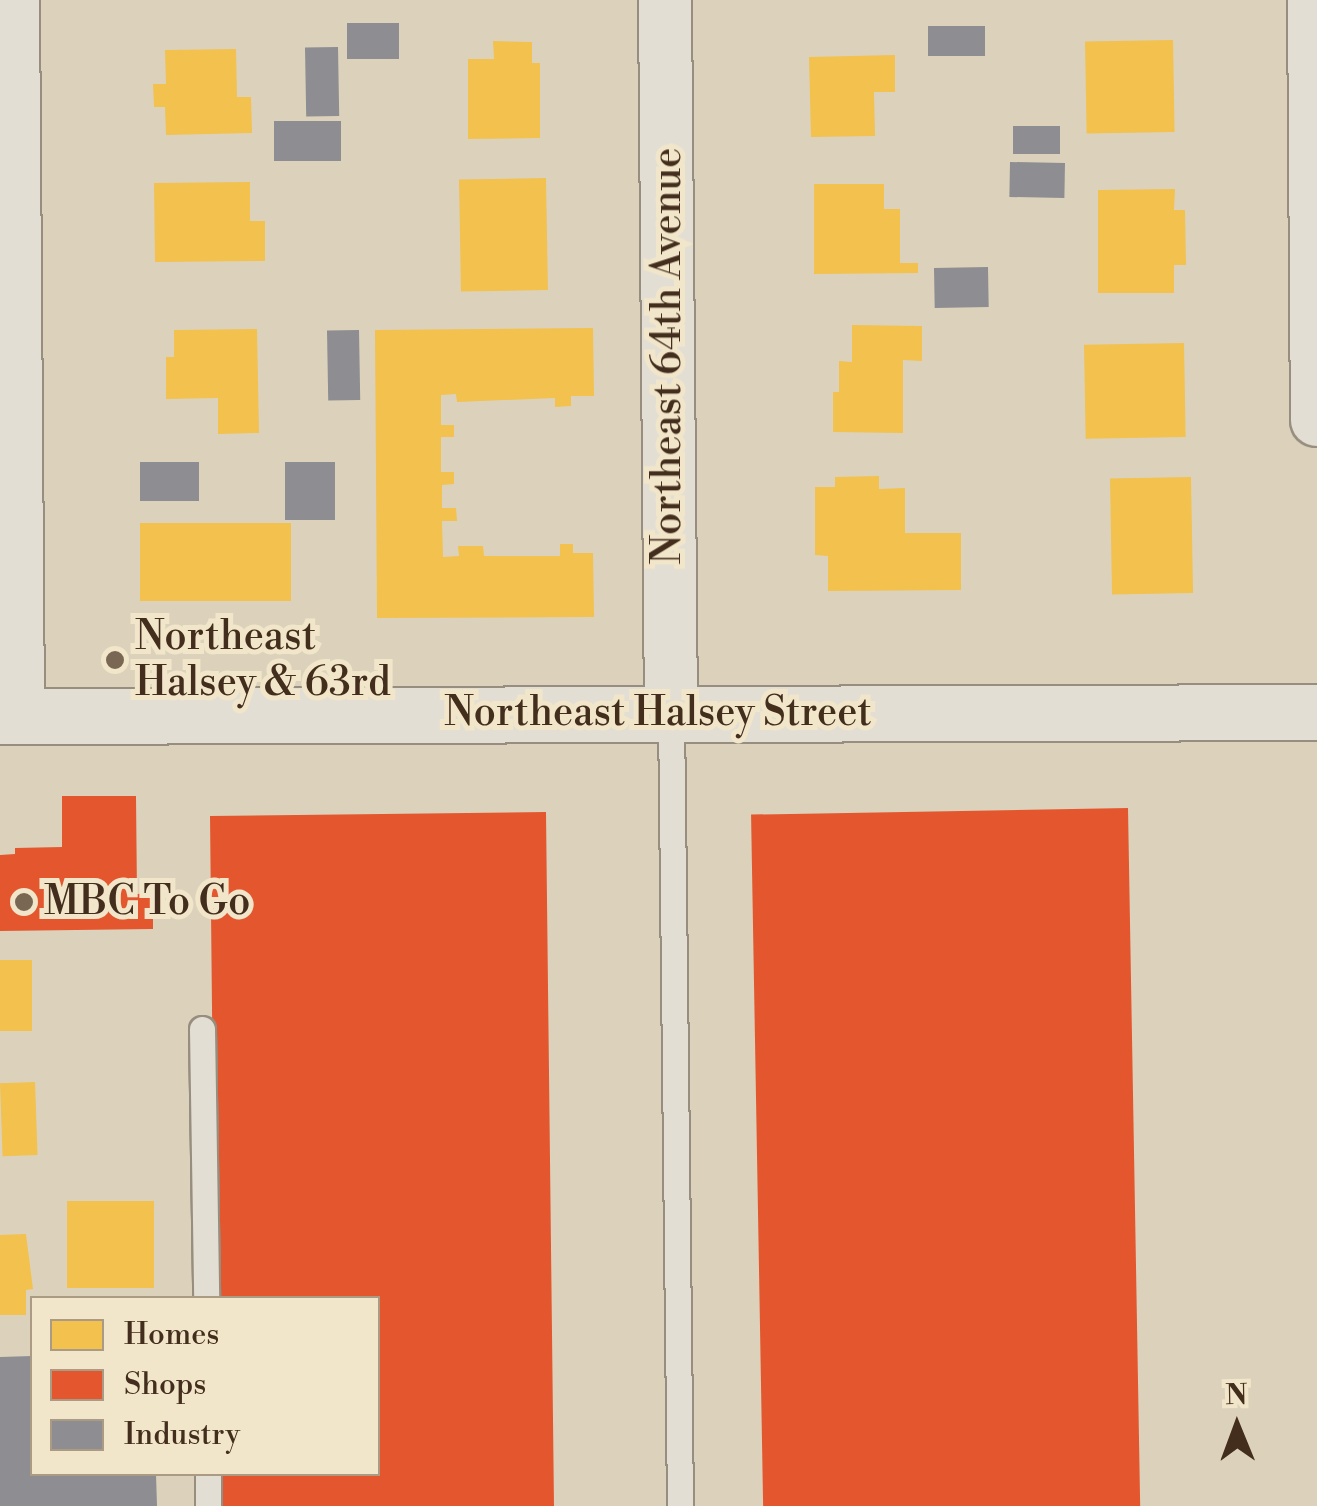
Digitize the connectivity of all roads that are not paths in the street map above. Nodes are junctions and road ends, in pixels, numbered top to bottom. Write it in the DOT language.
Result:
graph roads {
  1 [pos="13,0"];
  2 [pos="665,0"];
  3 [pos="1314,0"];
  4 [pos="1317,420"];
  5 [pos="1317,711"];
  6 [pos="671,713"];
  7 [pos="9,716"];
  8 [pos="202,1029"];
  9 [pos="206,1296"];
  10 [pos="208,1476"];
  11 [pos="208,1506"];
  12 [pos="680,1506"];
  1 -- 7 [label="street"];
  2 -- 6 [label="street, Northeast 64th Avenue"];
  3 -- 4 [label="street"];
  5 -- 6 [label="main road, Northeast Halsey Street"];
  6 -- 7 [label="main road, Northeast Halsey Street"];
  6 -- 12 [label="lane"];
  8 -- 9 [label="lane"];
  10 -- 11 [label="lane"];
}
